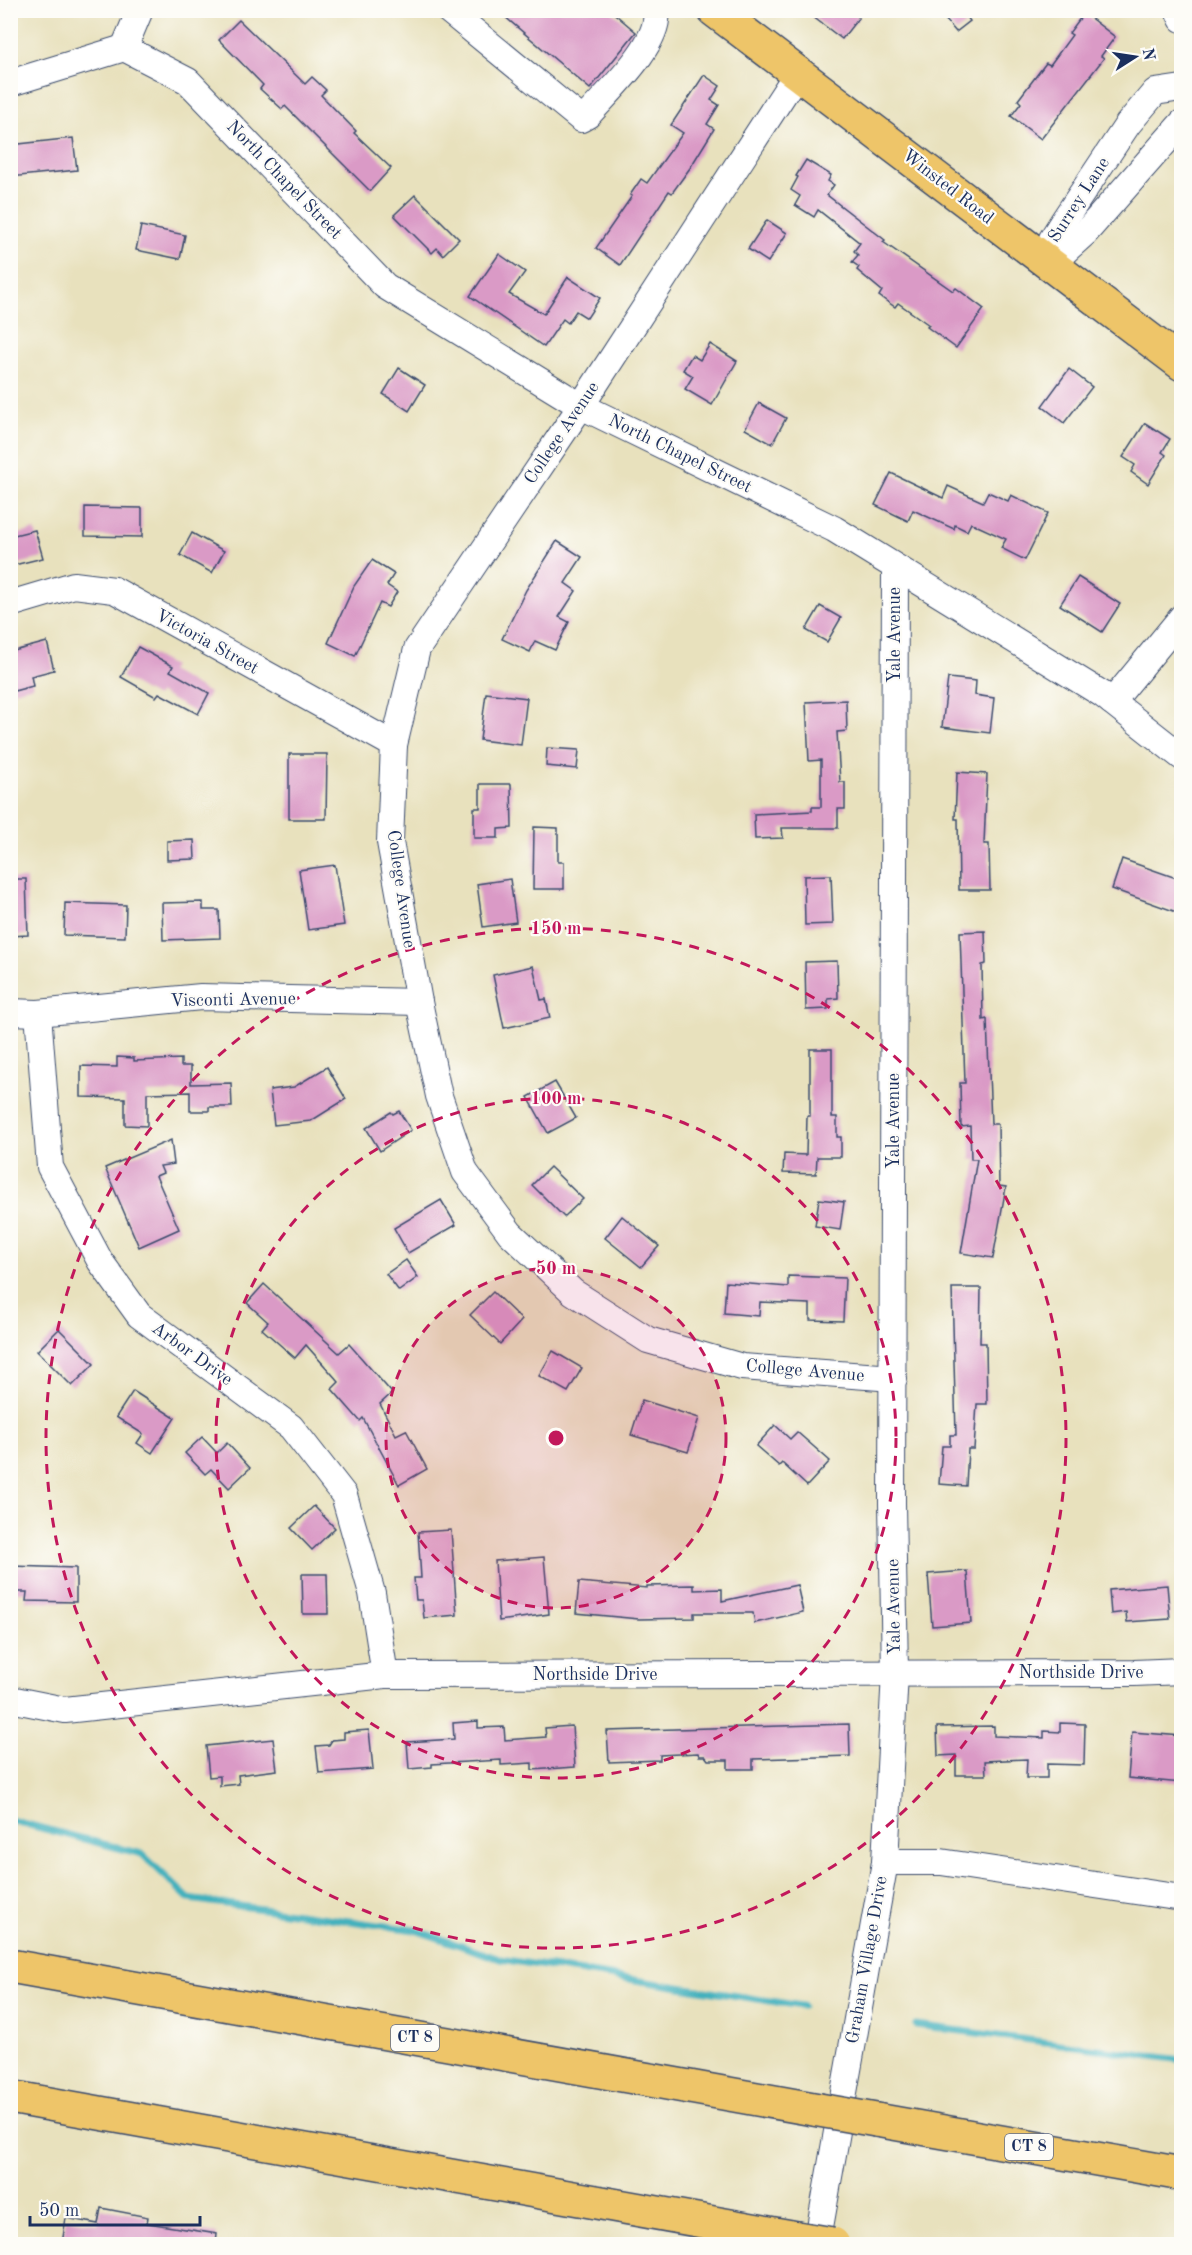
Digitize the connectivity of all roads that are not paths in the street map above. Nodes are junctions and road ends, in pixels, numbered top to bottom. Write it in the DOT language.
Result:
graph roads {
  1 [pos="140,10"];
  2 [pos="448,10"];
  3 [pos="656,10"];
  4 [pos="714,10"];
  5 [pos="1178,10"];
  6 [pos="1182,19"];
  7 [pos="124,48"];
  8 [pos="798,72"];
  9 [pos="10,83"];
  10 [pos="1182,88"];
  11 [pos="1182,123"];
  12 [pos="1045,261"];
  13 [pos="1182,364"];
  14 [pos="581,406"];
  15 [pos="895,568"];
  16 [pos="10,604"];
  17 [pos="1182,616"];
  18 [pos="1112,702"];
  19 [pos="394,745"];
  20 [pos="1182,757"];
  21 [pos="419,1002"];
  22 [pos="10,1012"];
  23 [pos="38,1013"];
  24 [pos="894,1378"];
  25 [pos="1182,1671"];
  26 [pos="895,1673"];
  27 [pos="385,1675"];
  28 [pos="10,1699"];
  29 [pos="885,1862"];
  30 [pos="1182,1898"];
  31 [pos="10,1966"];
  32 [pos="10,2097"];
  33 [pos="1182,2174"];
  34 [pos="807,2241"];
  35 [pos="833,2244"];
  1 -- 7 [label="street"];
  2 -- 3 [label="street"];
  4 -- 8 [label="main road, Winsted Road"];
  5 -- 6 [label="street"];
  7 -- 9 [label="street"];
  7 -- 14 [label="street, North Chapel Street"];
  8 -- 12 [label="main road, Winsted Road"];
  8 -- 14 [label="street, College Avenue"];
  10 -- 12 [label="street, Surrey Lane"];
  11 -- 12 [label="street, Surrey Lane"];
  12 -- 13 [label="main road, Winsted Road"];
  14 -- 15 [label="street, North Chapel Street"];
  14 -- 19 [label="street, College Avenue"];
  15 -- 18 [label="street, North Chapel Street"];
  15 -- 24 [label="street, Yale Avenue"];
  16 -- 19 [label="street, Victoria Street"];
  17 -- 18 [label="street"];
  18 -- 20 [label="street, North Chapel Street"];
  19 -- 21 [label="street, College Avenue"];
  21 -- 23 [label="street, Visconti Avenue"];
  21 -- 24 [label="street, College Avenue"];
  22 -- 23 [label="street, Visconti Avenue"];
  23 -- 27 [label="street, Arbor Drive"];
  24 -- 26 [label="street, Yale Avenue"];
  25 -- 26 [label="street, Northside Drive"];
  26 -- 27 [label="street, Northside Drive"];
  26 -- 29 [label="street, Graham Village Drive"];
  27 -- 28 [label="street, Northside Drive"];
  29 -- 30 [label="street"];
  29 -- 34 [label="street, Graham Village Drive"];
  31 -- 33 [label="main road, CT 8, bridge"];
  32 -- 34 [label="main road"];
  34 -- 35 [label="main road, bridge"];
}
